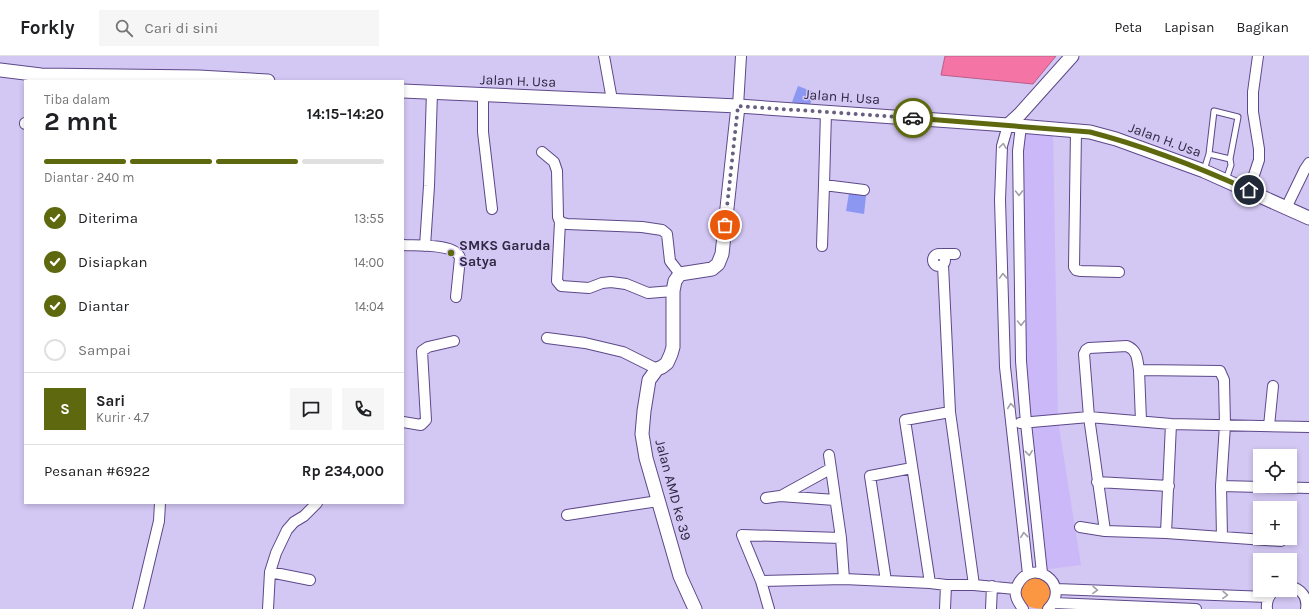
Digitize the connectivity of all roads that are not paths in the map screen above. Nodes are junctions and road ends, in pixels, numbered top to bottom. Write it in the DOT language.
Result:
graph roads {
  1 [pos="604,56"];
  2 [pos="741,56"];
  3 [pos="1072,56"];
  4 [pos="1258,56"];
  5 [pos="0,70"];
  6 [pos="41,78"];
  7 [pos="198,79"];
  8 [pos="233,80"];
  9 [pos="404,91"];
  10 [pos="432,92"];
  11 [pos="483,95"];
  12 [pos="612,100"];
  13 [pos="738,106"];
  14 [pos="826,112"];
  15 [pos="1021,120"];
  16 [pos="1008,125"];
  17 [pos="1076,130"];
  18 [pos="542,152"];
  19 [pos="1209,154"];
  20 [pos="1230,159"];
  21 [pos="1309,163"];
  22 [pos="1204,171"];
  23 [pos="1226,180"];
  24 [pos="824,185"];
  25 [pos="864,190"];
  26 [pos="1249,190"];
  27 [pos="1286,208"];
  28 [pos="492,209"];
  29 [pos="1309,218"];
  30 [pos="560,222"];
  31 [pos="404,245"];
  32 [pos="425,246"];
  33 [pos="822,246"];
  34 [pos="955,254"];
  35 [pos="1119,272"];
  36 [pos="680,274"];
  37 [pos="673,291"];
  38 [pos="456,297"];
  39 [pos="548,338"];
  40 [pos="454,341"];
  41 [pos="657,369"];
  42 [pos="1139,370"];
  43 [pos="1273,386"];
  44 [pos="950,412"];
  45 [pos="1088,417"];
  46 [pos="1141,421"];
  47 [pos="404,422"];
  48 [pos="1012,423"];
  49 [pos="1026,423"];
  50 [pos="1171,424"];
  51 [pos="1225,425"];
  52 [pos="1269,426"];
  53 [pos="1309,427"];
  54 [pos="829,455"];
  55 [pos="912,468"];
  56 [pos="830,469"];
  57 [pos="1097,482"];
  58 [pos="1169,486"];
  59 [pos="1222,486"];
  60 [pos="1309,488"];
  61 [pos="780,496"];
  62 [pos="766,498"];
  63 [pos="835,500"];
  64 [pos="658,501"];
  65 [pos="160,504"];
  66 [pos="316,504"];
  67 [pos="567,515"];
  68 [pos="1080,527"];
  69 [pos="1105,531"];
  70 [pos="1166,533"];
  71 [pos="841,538"];
  72 [pos="1222,538"];
  73 [pos="1253,540"];
  74 [pos="270,572"];
  75 [pos="1042,573"];
  76 [pos="1028,574"];
  77 [pos="844,579"];
  78 [pos="310,580"];
  79 [pos="761,581"];
  80 [pos="886,581"];
  81 [pos="930,583"];
  82 [pos="946,585"];
  83 [pos="974,585"];
  84 [pos="992,586"];
  85 [pos="1297,588"];
  86 [pos="1016,589"];
  87 [pos="1056,589"];
  88 [pos="1253,594"];
  89 [pos="1270,597"];
  90 [pos="1051,606"];
  91 [pos="1307,607"];
  92 [pos="138,609"];
  93 [pos="268,609"];
  94 [pos="695,609"];
  95 [pos="769,609"];
  96 [pos="945,609"];
  97 [pos="991,609"];
  98 [pos="1023,609"];
  99 [pos="1196,609"];
  100 [pos="1267,609"];
  1 -- 12 [label="street"];
  2 -- 13 [label="street"];
  3 -- 15 [label="street"];
  4 -- 26 [label="street"];
  5 -- 6 [label="street"];
  6 -- 7 [label="street"];
  7 -- 8 [label="street"];
  9 -- 10 [label="street, Jalan H. Usa"];
  10 -- 11 [label="street, Jalan H. Usa"];
  10 -- 32 [label="street"];
  11 -- 12 [label="street, Jalan H. Usa"];
  11 -- 28 [label="street"];
  12 -- 13 [label="street, Jalan H. Usa"];
  13 -- 14 [label="street, Jalan H. Usa"];
  13 -- 36 [label="street"];
  14 -- 16 [label="street, Jalan H. Usa"];
  14 -- 24 [label="street"];
  15 -- 16 [label="street"];
  15 -- 17 [label="street, Jalan H. Usa"];
  15 -- 49 [label="street, one-way"];
  48 -- 16 [label="street, one-way"];
  17 -- 22 [label="street, Jalan H. Usa"];
  17 -- 35 [label="street"];
  18 -- 30 [label="street"];
  19 -- 20 [label="lane"];
  19 -- 20 [label="lane"];
  19 -- 22 [label="lane"];
  20 -- 23 [label="lane"];
  21 -- 27 [label="street"];
  22 -- 23 [label="street, Jalan H. Usa"];
  23 -- 26 [label="street, Jalan H. Usa"];
  24 -- 25 [label="street"];
  24 -- 33 [label="street"];
  26 -- 27 [label="street, Jalan H. Usa"];
  27 -- 29 [label="street, Jalan H. Usa"];
  30 -- 36 [label="street"];
  30 -- 37 [label="street"];
  31 -- 32 [label="street"];
  32 -- 38 [label="street"];
  34 -- 44 [label="street"];
  36 -- 37 [label="street, Jalan AMD ke 39"];
  37 -- 41 [label="street, Jalan AMD ke 39"];
  39 -- 41 [label="street"];
  40 -- 47 [label="street"];
  41 -- 64 [label="street, Jalan AMD ke 39"];
  42 -- 45 [label="street"];
  42 -- 46 [label="street"];
  42 -- 51 [label="street"];
  43 -- 52 [label="street"];
  44 -- 55 [label="street"];
  44 -- 83 [label="street"];
  45 -- 46 [label="street"];
  45 -- 49 [label="street"];
  45 -- 57 [label="street"];
  46 -- 50 [label="street"];
  48 -- 49 [label="street"];
  76 -- 48 [label="street, one-way"];
  49 -- 75 [label="street, one-way"];
  50 -- 51 [label="street"];
  50 -- 58 [label="street"];
  51 -- 52 [label="street"];
  51 -- 59 [label="street"];
  52 -- 53 [label="street"];
  54 -- 56 [label="street"];
  55 -- 80 [label="street"];
  55 -- 81 [label="street"];
  56 -- 61 [label="street"];
  56 -- 63 [label="street"];
  57 -- 58 [label="street"];
  57 -- 69 [label="street"];
  58 -- 70 [label="street"];
  59 -- 60 [label="street"];
  59 -- 72 [label="street"];
  61 -- 62 [label="street"];
  61 -- 63 [label="street"];
  63 -- 71 [label="street"];
  64 -- 67 [label="street"];
  64 -- 94 [label="street, Jalan AMD ke 39"];
  65 -- 92 [label="street"];
  66 -- 74 [label="street"];
  68 -- 69 [label="street"];
  69 -- 70 [label="street"];
  70 -- 72 [label="street"];
  71 -- 77 [label="street"];
  71 -- 79 [label="street"];
  72 -- 73 [label="street"];
  74 -- 78 [label="street"];
  74 -- 93 [label="street"];
  75 -- 76 [label="street"];
  75 -- 87 [label="street"];
  76 -- 86 [label="street"];
  77 -- 79 [label="street"];
  77 -- 80 [label="street"];
  79 -- 95 [label="street"];
  80 -- 81 [label="street"];
  81 -- 82 [label="street"];
  82 -- 83 [label="street"];
  82 -- 96 [label="street"];
  83 -- 84 [label="street"];
  84 -- 86 [label="street"];
  84 -- 97 [label="street"];
  85 -- 91 [label="street"];
  86 -- 98 [label="street"];
  87 -- 88 [label="street, one-way"];
  87 -- 90 [label="street"];
  89 -- 100 [label="street"];
  90 -- 99 [label="street"];
}
